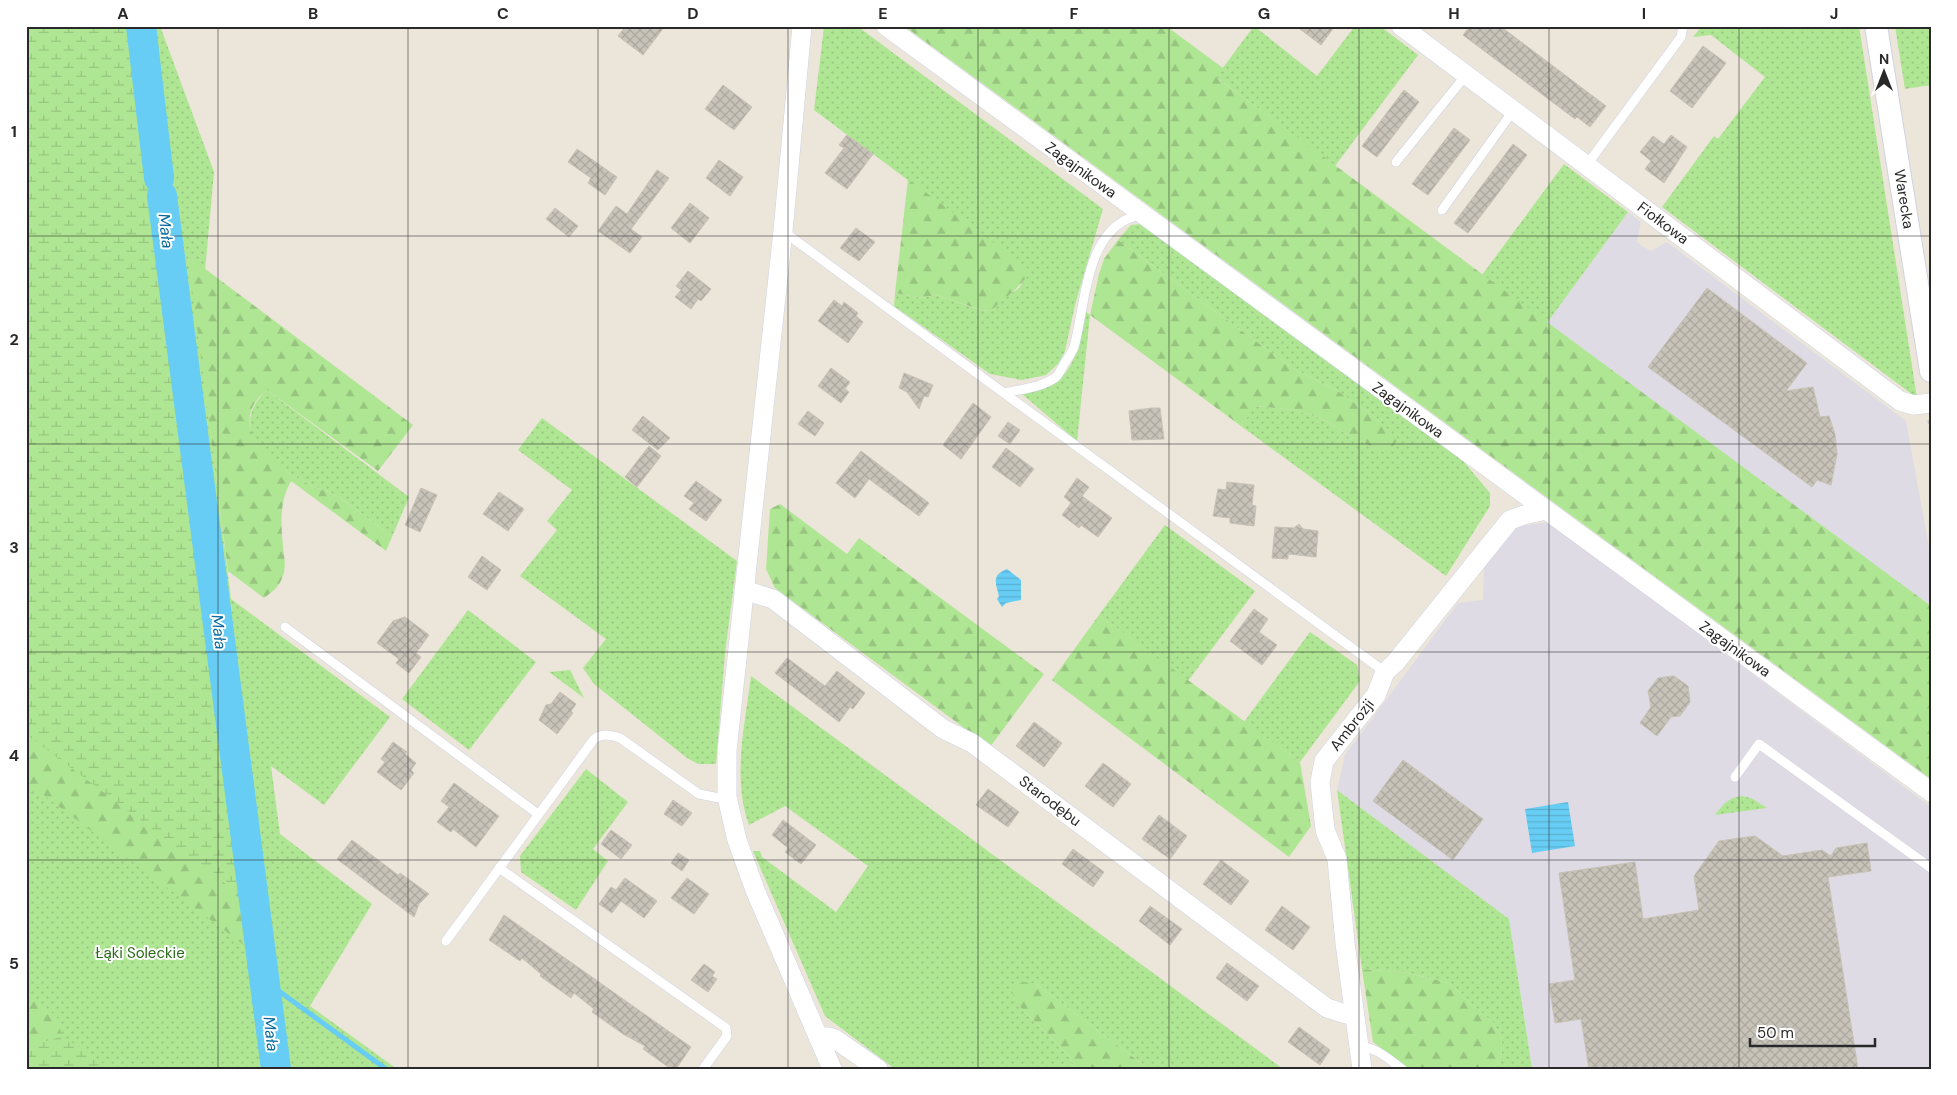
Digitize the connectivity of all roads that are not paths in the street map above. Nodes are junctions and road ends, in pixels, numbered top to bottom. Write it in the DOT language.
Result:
graph roads {
  1 [pos="802,26"];
  2 [pos="886,26"];
  3 [pos="1401,26"];
  4 [pos="1684,26"];
  5 [pos="1876,26"];
  6 [pos="1466,75"];
  7 [pos="1513,111"];
  8 [pos="1396,162"];
  9 [pos="1586,166"];
  10 [pos="1442,210"];
  11 [pos="1142,215"];
  12 [pos="783,232"];
  13 [pos="1931,371"];
  14 [pos="1004,393"];
  15 [pos="1931,403"];
  16 [pos="1546,510"];
  17 [pos="744,590"];
  18 [pos="285,627"];
  19 [pos="1385,672"];
  20 [pos="1735,777"];
  21 [pos="1931,792"];
  22 [pos="727,797"];
  23 [pos="538,814"];
  24 [pos="499,868"];
  25 [pos="1931,868"];
  26 [pos="446,941"];
  27 [pos="1354,1013"];
  28 [pos="818,1037"];
  29 [pos="1359,1047"];
  30 [pos="703,1069"];
  31 [pos="832,1069"];
  32 [pos="878,1069"];
  33 [pos="1362,1069"];
  34 [pos="1402,1069"];
  1 -- 12 [label="street"];
  2 -- 11 [label="street, Zagajnikowa"];
  3 -- 6 [label="street, Fiołkowa"];
  4 -- 9 [label="lane"];
  5 -- 13 [label="street, Warecka"];
  6 -- 7 [label="street, Fiołkowa"];
  6 -- 8 [label="lane"];
  7 -- 9 [label="street, Fiołkowa"];
  7 -- 10 [label="lane"];
  9 -- 15 [label="street, Fiołkowa"];
  11 -- 14 [label="lane"];
  11 -- 16 [label="street, Zagajnikowa"];
  12 -- 14 [label="lane"];
  12 -- 17 [label="street"];
  14 -- 19 [label="lane"];
  16 -- 19 [label="street, Ambrozji"];
  16 -- 21 [label="street, Zagajnikowa"];
  17 -- 22 [label="street"];
  17 -- 27 [label="street, Starodębu"];
  18 -- 23 [label="lane"];
  19 -- 27 [label="street, Ambrozji"];
  20 -- 25 [label="lane"];
  22 -- 23 [label="lane"];
  22 -- 28 [label="street"];
  23 -- 24 [label="lane"];
  24 -- 26 [label="lane"];
  24 -- 30 [label="lane"];
  27 -- 29 [label="street, Ambrozji"];
  28 -- 31 [label="street"];
  28 -- 32 [label="street"];
  29 -- 33 [label="street, Ambrozji"];
  29 -- 34 [label="lane"];
}
